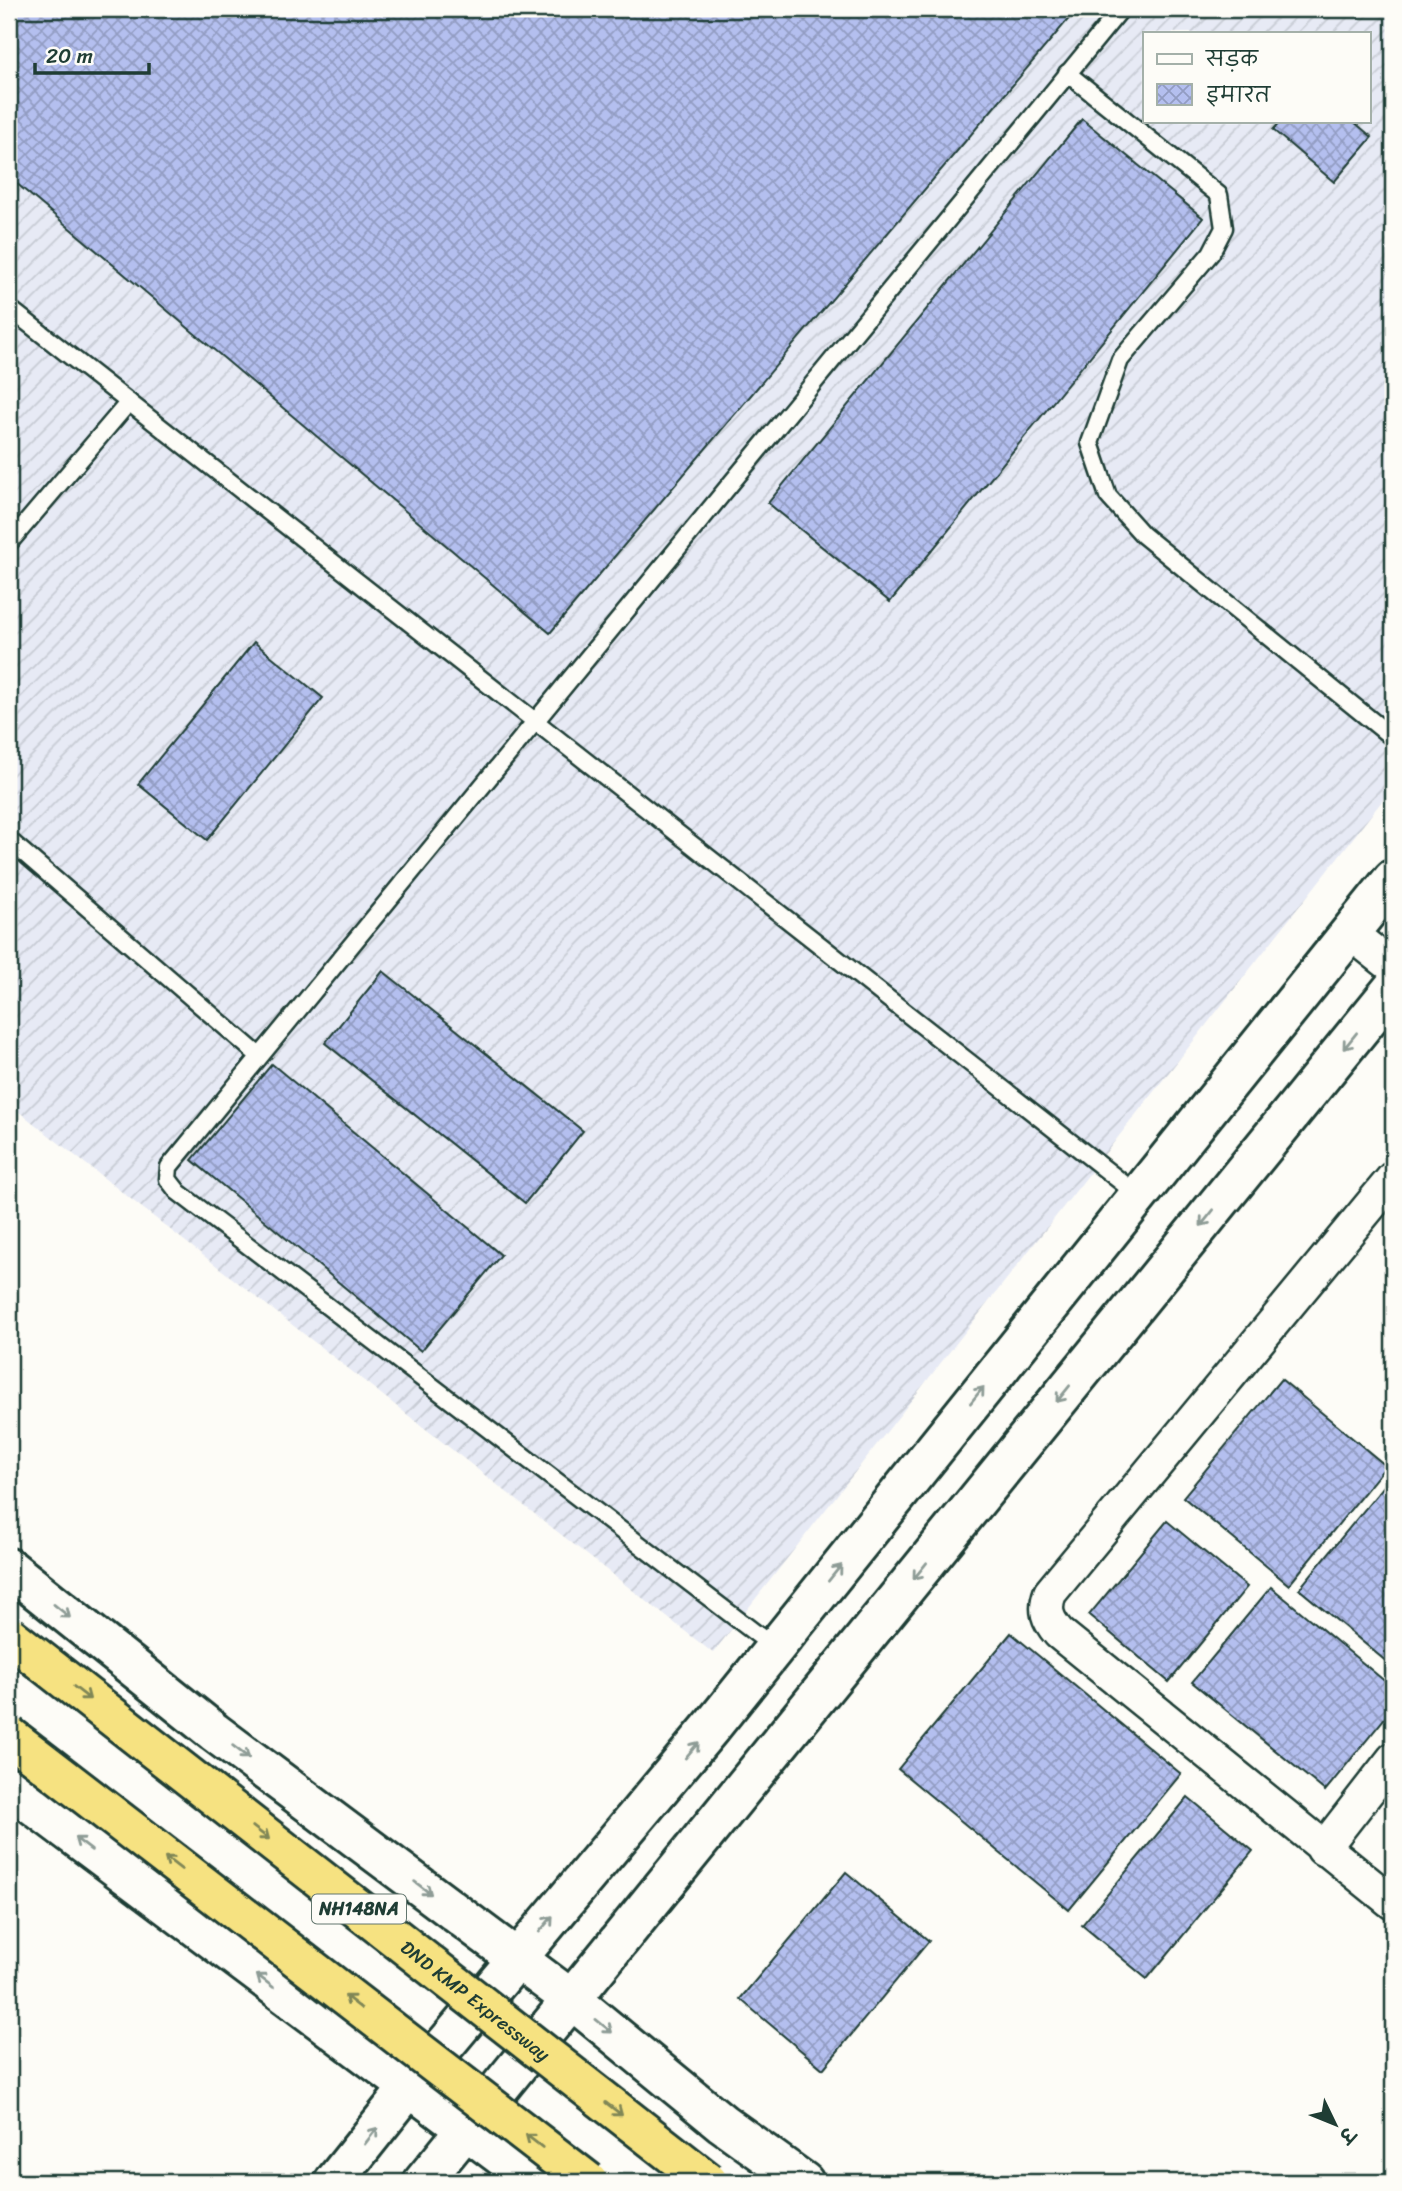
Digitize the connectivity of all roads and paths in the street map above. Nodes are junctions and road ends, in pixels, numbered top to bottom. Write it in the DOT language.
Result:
graph roads {
  1 [pos="1121,9"];
  2 [pos="1067,73"];
  3 [pos="9,308"];
  4 [pos="128,402"];
  5 [pos="9,543"];
  6 [pos="536,722"];
  7 [pos="1393,738"];
  8 [pos="9,840"];
  9 [pos="1393,879"];
  10 [pos="1350,933"];
  11 [pos="1393,967"];
  12 [pos="1393,988"];
  13 [pos="258,1055"];
  14 [pos="1393,1178"];
  15 [pos="1138,1195"];
  16 [pos="9,1568"];
  17 [pos="9,1636"];
  18 [pos="775,1648"];
  19 [pos="9,1736"];
  20 [pos="1393,1759"];
  21 [pos="9,1787"];
  22 [pos="1322,1849"];
  23 [pos="1393,1903"];
  24 [pos="517,1959"];
  25 [pos="571,1999"];
  26 [pos="408,2089"];
  27 [pos="467,2132"];
  28 [pos="334,2182"];
  29 [pos="423,2182"];
  30 [pos="536,2182"];
  31 [pos="588,2182"];
  32 [pos="708,2182"];
  33 [pos="804,2182"];
  1 -- 2 [label="lane"];
  2 -- 6 [label="lane"];
  2 -- 7 [label="lane"];
  3 -- 4 [label="lane"];
  4 -- 5 [label="lane"];
  4 -- 6 [label="lane"];
  6 -- 13 [label="lane"];
  6 -- 15 [label="lane"];
  8 -- 13 [label="lane"];
  9 -- 10 [label="main road"];
  10 -- 11 [label="street"];
  10 -- 15 [label="main road"];
  12 -- 25 [label="main road, one-way"];
  13 -- 18 [label="lane"];
  14 -- 22 [label="street"];
  18 -- 15 [label="main road, one-way"];
  16 -- 24 [label="main road, one-way"];
  17 -- 32 [label="highway, DND KMP Expressway / NH148NA, one-way, bridge"];
  24 -- 18 [label="main road, one-way"];
  31 -- 19 [label="highway, one-way, bridge"];
  20 -- 22 [label="street"];
  26 -- 21 [label="main road, one-way"];
  22 -- 23 [label="street"];
  24 -- 25 [label="main road"];
  24 -- 26 [label="main road"];
  25 -- 27 [label="main road"];
  25 -- 33 [label="main road, one-way"];
  26 -- 27 [label="main road"];
  28 -- 26 [label="main road, one-way"];
  27 -- 29 [label="main road"];
  27 -- 30 [label="main road"];
}
